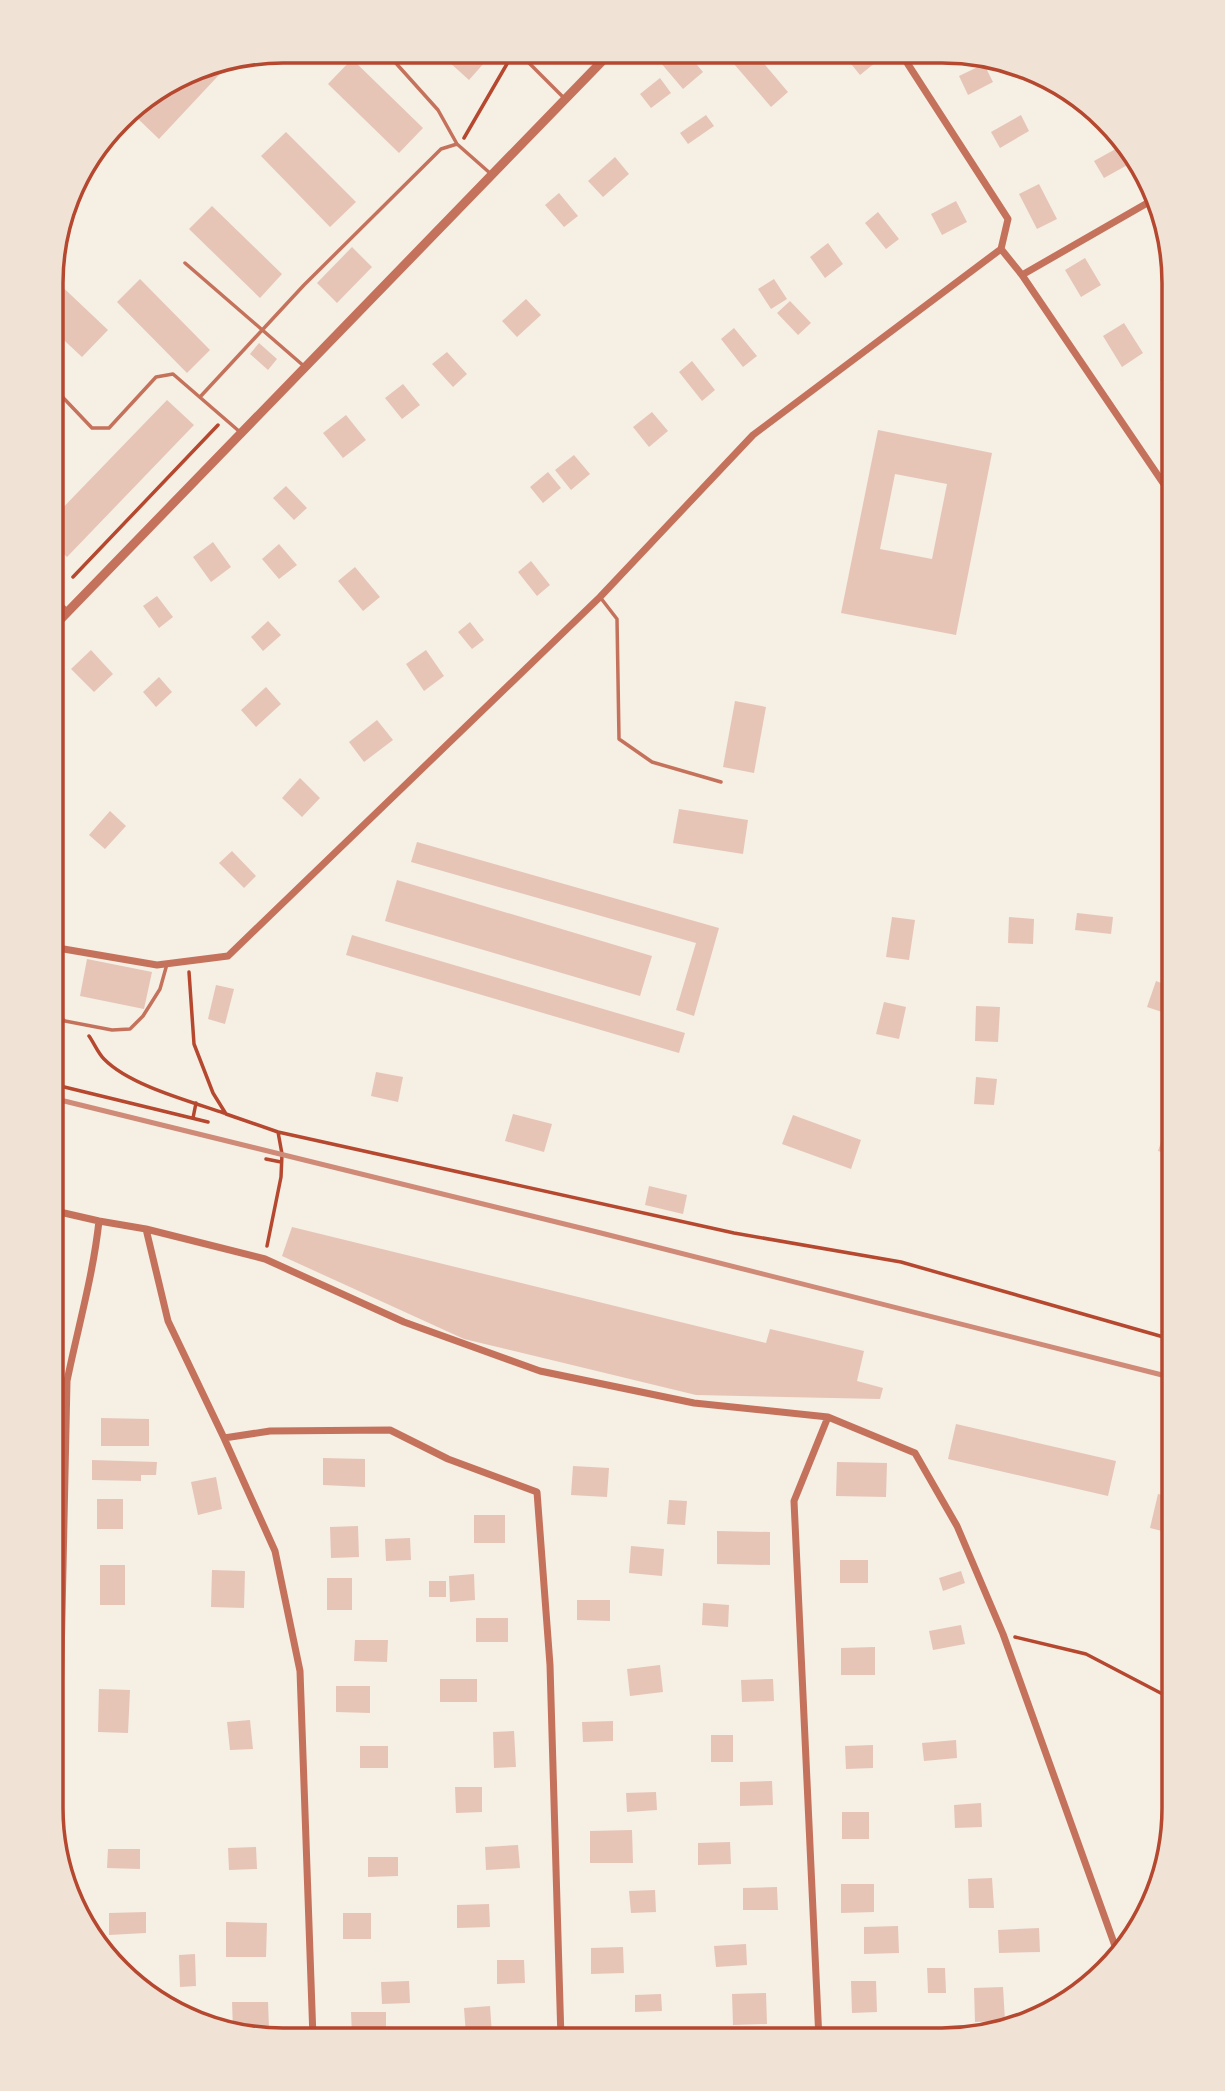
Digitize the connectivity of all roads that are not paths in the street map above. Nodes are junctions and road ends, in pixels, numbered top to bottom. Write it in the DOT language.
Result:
graph roads {
  1 [pos="396,63"];
  2 [pos="527,63"];
  3 [pos="600,63"];
  4 [pos="907,63"];
  5 [pos="565,99"];
  6 [pos="458,145"];
  7 [pos="492,174"];
  8 [pos="1147,203"];
  9 [pos="1001,249"];
  10 [pos="185,263"];
  11 [pos="1022,275"];
  12 [pos="262,329"];
  13 [pos="305,367"];
  14 [pos="200,397"];
  15 [pos="63,398"];
  16 [pos="241,433"];
  17 [pos="1162,481"];
  18 [pos="600,597"];
  19 [pos="63,606"];
  20 [pos="68,611"];
  21 [pos="63,616"];
  22 [pos="721,782"];
  23 [pos="63,949"];
  24 [pos="167,964"];
  25 [pos="63,1020"];
  26 [pos="63,1213"];
  27 [pos="99,1221"];
  28 [pos="146,1229"];
  29 [pos="828,1416"];
  30 [pos="224,1438"];
  31 [pos="63,1567"];
  32 [pos="1115,1945"];
  33 [pos="313,2028"];
  34 [pos="561,2028"];
  35 [pos="818,2028"];
  1 -- 6 [label="lane"];
  2 -- 5 [label="lane"];
  3 -- 5 [label="street"];
  4 -- 9 [label="street"];
  5 -- 7 [label="street"];
  6 -- 7 [label="lane"];
  6 -- 12 [label="lane"];
  7 -- 13 [label="street"];
  8 -- 11 [label="street"];
  9 -- 11 [label="street"];
  9 -- 18 [label="street"];
  10 -- 12 [label="lane"];
  11 -- 17 [label="street"];
  12 -- 13 [label="lane"];
  12 -- 14 [label="lane"];
  13 -- 16 [label="street"];
  14 -- 15 [label="lane"];
  14 -- 16 [label="lane"];
  16 -- 20 [label="street"];
  18 -- 22 [label="lane"];
  18 -- 24 [label="street"];
  19 -- 20 [label="lane"];
  20 -- 21 [label="street"];
  23 -- 24 [label="street"];
  24 -- 25 [label="lane"];
  26 -- 27 [label="street"];
  27 -- 28 [label="street"];
  27 -- 31 [label="street"];
  28 -- 29 [label="street"];
  28 -- 30 [label="street"];
  29 -- 32 [label="street"];
  29 -- 35 [label="street"];
  30 -- 33 [label="street"];
  30 -- 34 [label="street"];
}
